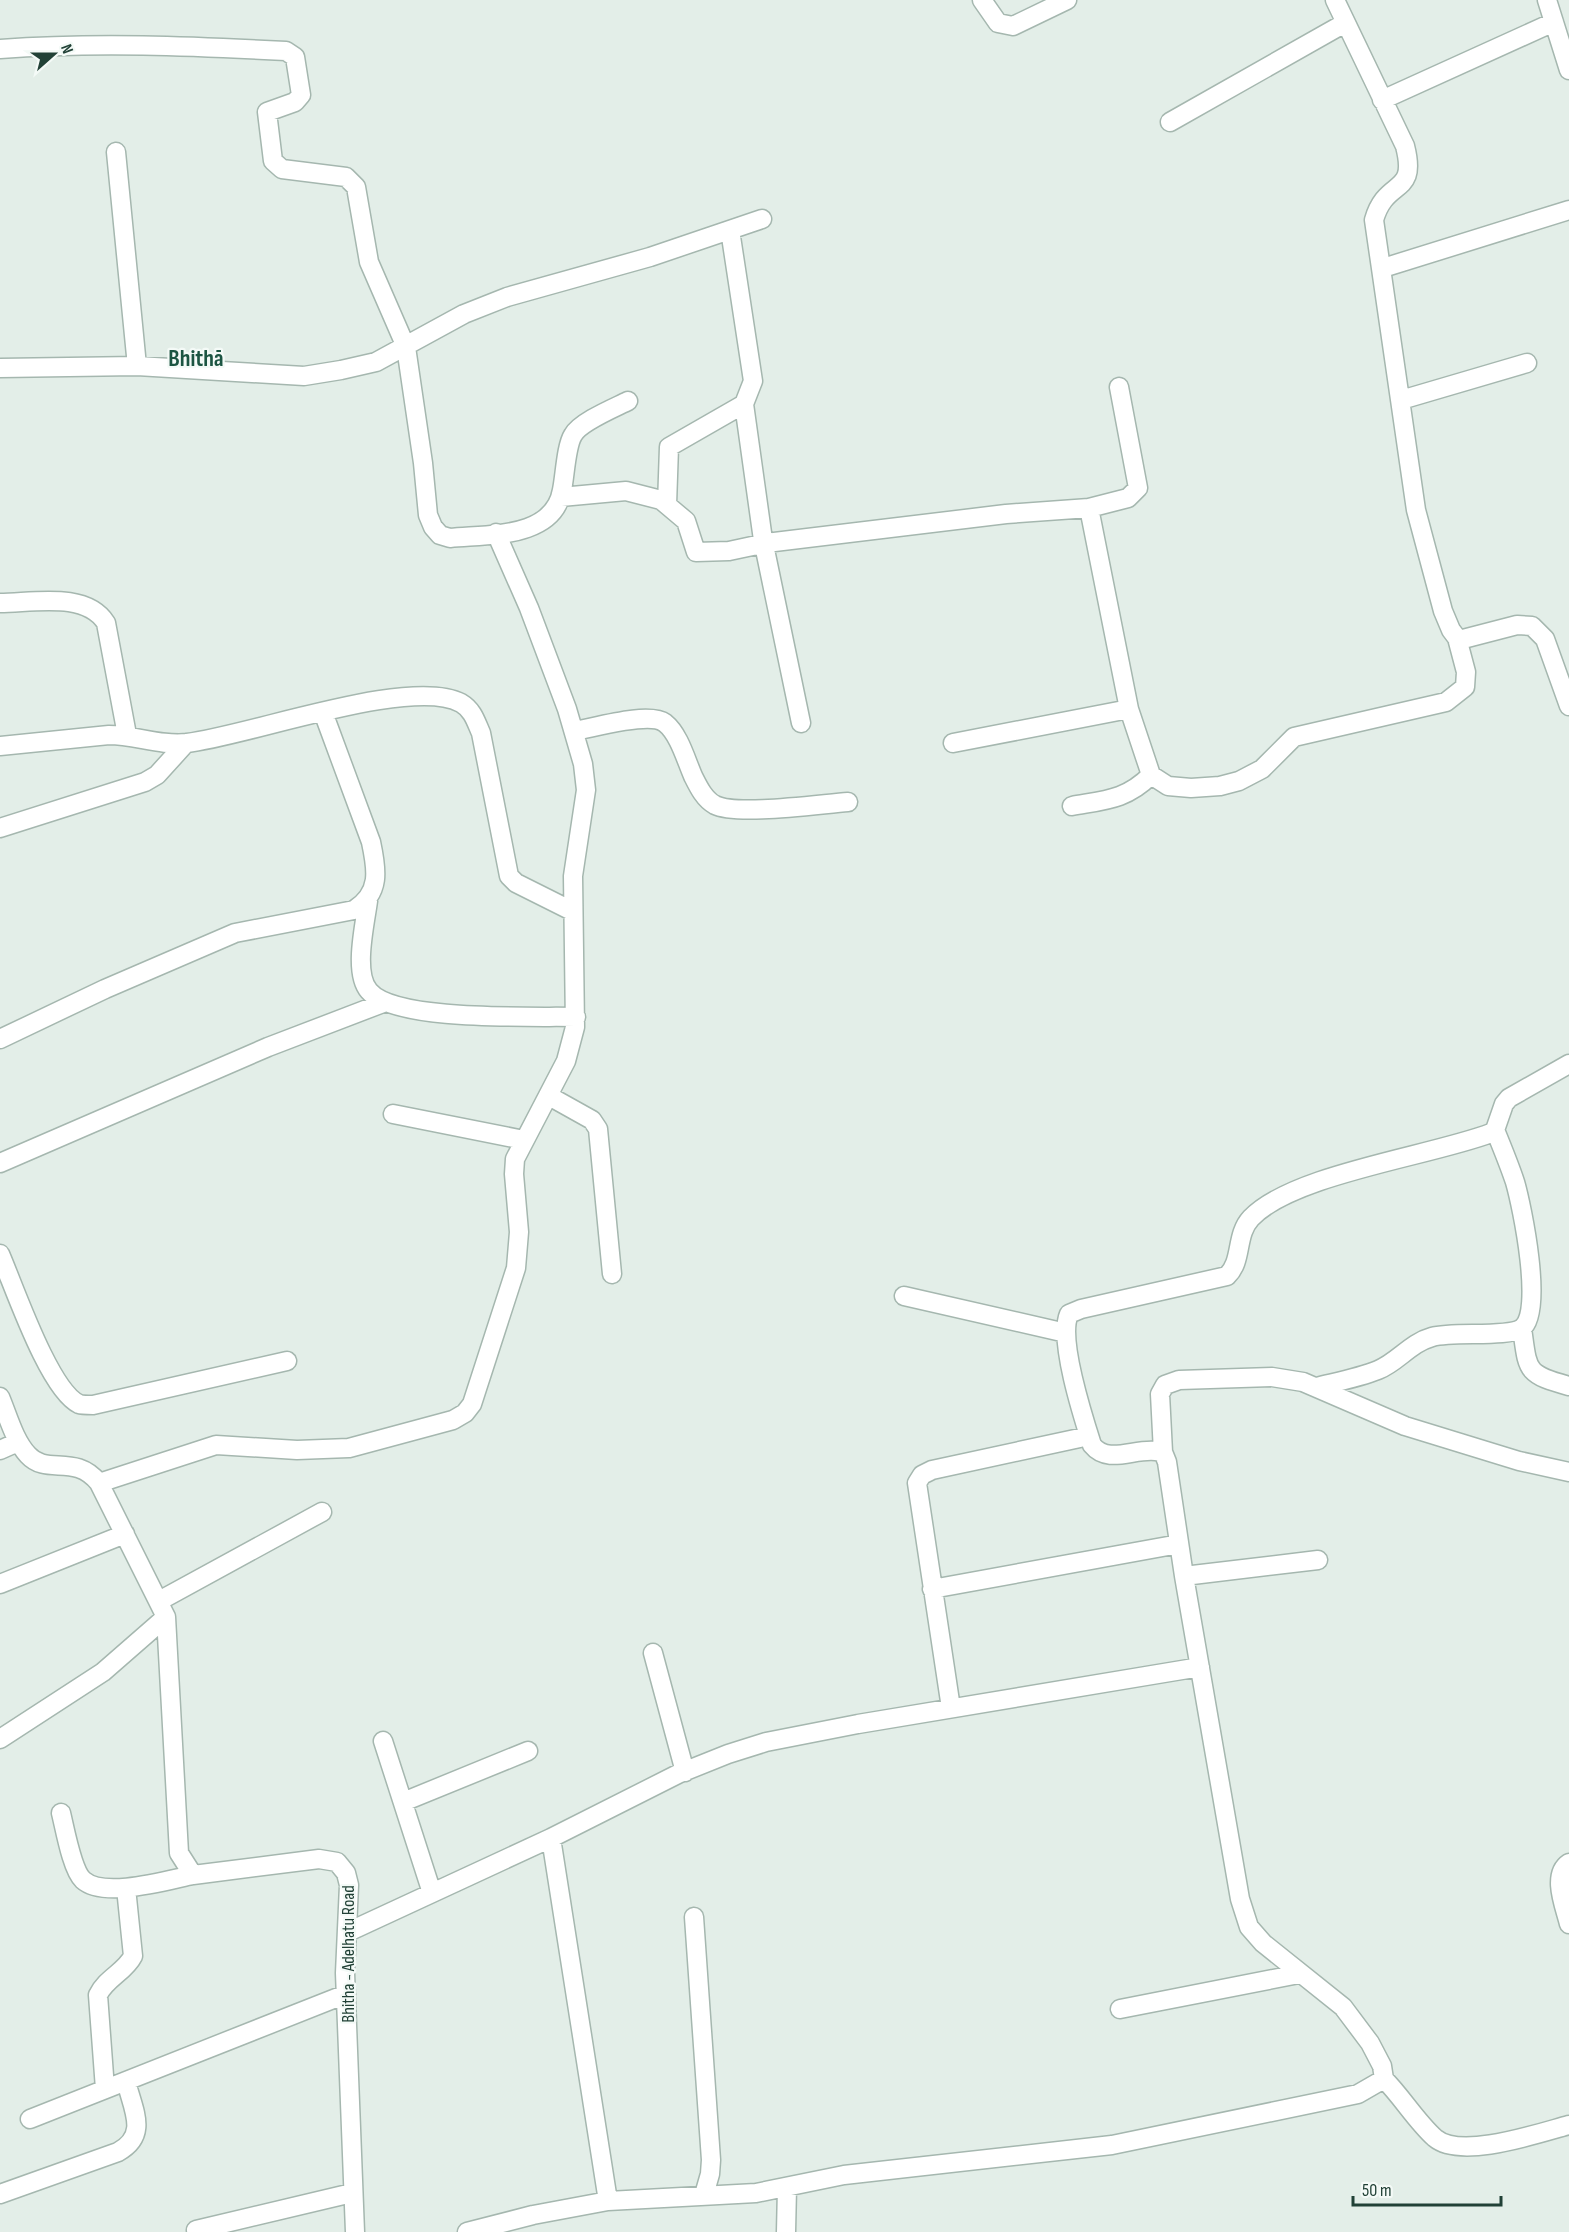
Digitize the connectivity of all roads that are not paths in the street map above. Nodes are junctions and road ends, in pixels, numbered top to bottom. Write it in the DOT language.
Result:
graph roads {
  1 [pos="982,0"];
  2 [pos="1067,0"];
  3 [pos="1335,0"];
  4 [pos="1547,0"];
  5 [pos="1554,22"];
  6 [pos="1345,23"];
  7 [pos="0,50"];
  8 [pos="1569,70"];
  9 [pos="1382,100"];
  10 [pos="1170,122"];
  11 [pos="116,152"];
  12 [pos="1569,210"];
  13 [pos="762,219"];
  14 [pos="730,230"];
  15 [pos="1383,268"];
  16 [pos="406,347"];
  17 [pos="1527,363"];
  18 [pos="137,366"];
  19 [pos="0,368"];
  20 [pos="1119,387"];
  21 [pos="1401,400"];
  22 [pos="628,401"];
  23 [pos="744,404"];
  24 [pos="561,497"];
  25 [pos="667,505"];
  26 [pos="1089,508"];
  27 [pos="496,534"];
  28 [pos="765,543"];
  29 [pos="0,603"];
  30 [pos="1457,638"];
  31 [pos="1569,706"];
  32 [pos="1129,709"];
  33 [pos="323,712"];
  34 [pos="801,723"];
  35 [pos="574,731"];
  36 [pos="127,735"];
  37 [pos="186,743"];
  38 [pos="953,743"];
  39 [pos="0,746"];
  40 [pos="1151,775"];
  41 [pos="848,802"];
  42 [pos="1072,806"];
  43 [pos="0,828"];
  44 [pos="368,901"];
  45 [pos="572,911"];
  46 [pos="383,1003"];
  47 [pos="576,1017"];
  48 [pos="0,1039"];
  49 [pos="1569,1064"];
  50 [pos="549,1096"];
  51 [pos="393,1114"];
  52 [pos="1497,1126"];
  53 [pos="524,1140"];
  54 [pos="0,1163"];
  55 [pos="0,1254"];
  56 [pos="612,1274"];
  57 [pos="903,1296"];
  58 [pos="1522,1328"];
  59 [pos="1065,1333"];
  60 [pos="287,1361"];
  61 [pos="1569,1386"];
  62 [pos="1316,1387"];
  63 [pos="0,1396"];
  64 [pos="1089,1436"];
  65 [pos="18,1442"];
  66 [pos="0,1450"];
  67 [pos="1163,1452"];
  68 [pos="1569,1472"];
  69 [pos="99,1483"];
  70 [pos="322,1512"];
  71 [pos="125,1534"];
  72 [pos="1179,1544"];
  73 [pos="1318,1560"];
  74 [pos="1184,1576"];
  75 [pos="0,1584"];
  76 [pos="932,1589"];
  77 [pos="163,1609"];
  78 [pos="653,1653"];
  79 [pos="1200,1667"];
  80 [pos="951,1708"];
  81 [pos="0,1739"];
  82 [pos="383,1741"];
  83 [pos="528,1751"];
  84 [pos="685,1772"];
  85 [pos="403,1802"];
  86 [pos="61,1813"];
  87 [pos="551,1838"];
  88 [pos="1569,1863"];
  89 [pos="193,1875"];
  90 [pos="126,1888"];
  91 [pos="432,1893"];
  92 [pos="694,1917"];
  93 [pos="1569,1924"];
  94 [pos="348,1932"];
  95 [pos="1299,1974"];
  96 [pos="346,1994"];
  97 [pos="1120,2009"];
  98 [pos="1384,2079"];
  99 [pos="126,2081"];
  100 [pos="105,2089"];
  101 [pos="30,2119"];
  102 [pos="1569,2125"];
  103 [pos="787,2188"];
  104 [pos="352,2193"];
  105 [pos="0,2194"];
  106 [pos="705,2195"];
  107 [pos="608,2201"];
  108 [pos="196,2230"];
  109 [pos="355,2232"];
  110 [pos="467,2232"];
  111 [pos="786,2232"];
  1 -- 2 [label="street"];
  3 -- 6 [label="street"];
  4 -- 5 [label="street"];
  5 -- 8 [label="street"];
  5 -- 9 [label="street"];
  6 -- 9 [label="street"];
  6 -- 10 [label="street"];
  7 -- 16 [label="street"];
  9 -- 15 [label="street"];
  11 -- 18 [label="street"];
  12 -- 15 [label="street"];
  13 -- 14 [label="street"];
  14 -- 16 [label="street"];
  14 -- 23 [label="street"];
  15 -- 21 [label="street"];
  16 -- 18 [label="street"];
  16 -- 27 [label="street"];
  17 -- 21 [label="street"];
  18 -- 19 [label="street"];
  20 -- 26 [label="street"];
  21 -- 30 [label="street"];
  22 -- 24 [label="street"];
  23 -- 25 [label="street"];
  23 -- 28 [label="street"];
  24 -- 25 [label="street"];
  24 -- 27 [label="street"];
  25 -- 28 [label="street"];
  26 -- 28 [label="street"];
  26 -- 32 [label="street"];
  27 -- 35 [label="street"];
  28 -- 34 [label="street"];
  29 -- 36 [label="street"];
  30 -- 31 [label="street"];
  30 -- 40 [label="street"];
  32 -- 38 [label="street"];
  32 -- 40 [label="street"];
  33 -- 37 [label="street"];
  33 -- 44 [label="street"];
  33 -- 45 [label="street"];
  35 -- 41 [label="street"];
  35 -- 45 [label="street"];
  36 -- 37 [label="street"];
  36 -- 39 [label="street"];
  37 -- 43 [label="street"];
  40 -- 42 [label="street"];
  44 -- 46 [label="street"];
  44 -- 48 [label="street"];
  45 -- 47 [label="street"];
  46 -- 47 [label="street"];
  46 -- 54 [label="street"];
  47 -- 50 [label="street"];
  49 -- 52 [label="street"];
  50 -- 53 [label="street"];
  50 -- 56 [label="street"];
  51 -- 53 [label="street"];
  52 -- 58 [label="street"];
  52 -- 59 [label="street"];
  53 -- 69 [label="street"];
  55 -- 60 [label="street"];
  57 -- 59 [label="street"];
  58 -- 61 [label="street"];
  58 -- 62 [label="street"];
  59 -- 64 [label="street"];
  62 -- 67 [label="street"];
  62 -- 68 [label="street"];
  63 -- 65 [label="street"];
  64 -- 67 [label="street"];
  64 -- 76 [label="street"];
  65 -- 66 [label="street"];
  65 -- 69 [label="street"];
  67 -- 72 [label="street"];
  69 -- 71 [label="street"];
  70 -- 77 [label="street"];
  71 -- 75 [label="street"];
  71 -- 77 [label="street"];
  72 -- 74 [label="street"];
  72 -- 76 [label="street"];
  73 -- 74 [label="street"];
  74 -- 79 [label="street"];
  76 -- 80 [label="street"];
  77 -- 81 [label="street"];
  77 -- 89 [label="street"];
  78 -- 84 [label="street"];
  79 -- 80 [label="street"];
  79 -- 95 [label="street"];
  80 -- 84 [label="street"];
  82 -- 85 [label="street"];
  83 -- 85 [label="street"];
  84 -- 87 [label="street"];
  85 -- 91 [label="street"];
  86 -- 90 [label="street"];
  87 -- 91 [label="street"];
  87 -- 107 [label="street"];
  88 -- 93 [label="street"];
  89 -- 90 [label="street"];
  89 -- 94 [label="street, Bhitha - Adelhatu Road"];
  90 -- 100 [label="street"];
  91 -- 94 [label="street"];
  92 -- 106 [label="street"];
  94 -- 96 [label="street, Bhitha - Adelhatu Road"];
  95 -- 97 [label="street"];
  95 -- 98 [label="street"];
  96 -- 99 [label="street"];
  96 -- 104 [label="street, Bhitha - Adelhatu Road"];
  98 -- 102 [label="street"];
  98 -- 103 [label="street"];
  99 -- 100 [label="street"];
  99 -- 105 [label="street"];
  100 -- 101 [label="street"];
  103 -- 106 [label="street"];
  103 -- 111 [label="street"];
  104 -- 108 [label="street"];
  104 -- 109 [label="street, Bhitha - Adelhatu Road"];
  106 -- 107 [label="street"];
  107 -- 110 [label="street"];
}
